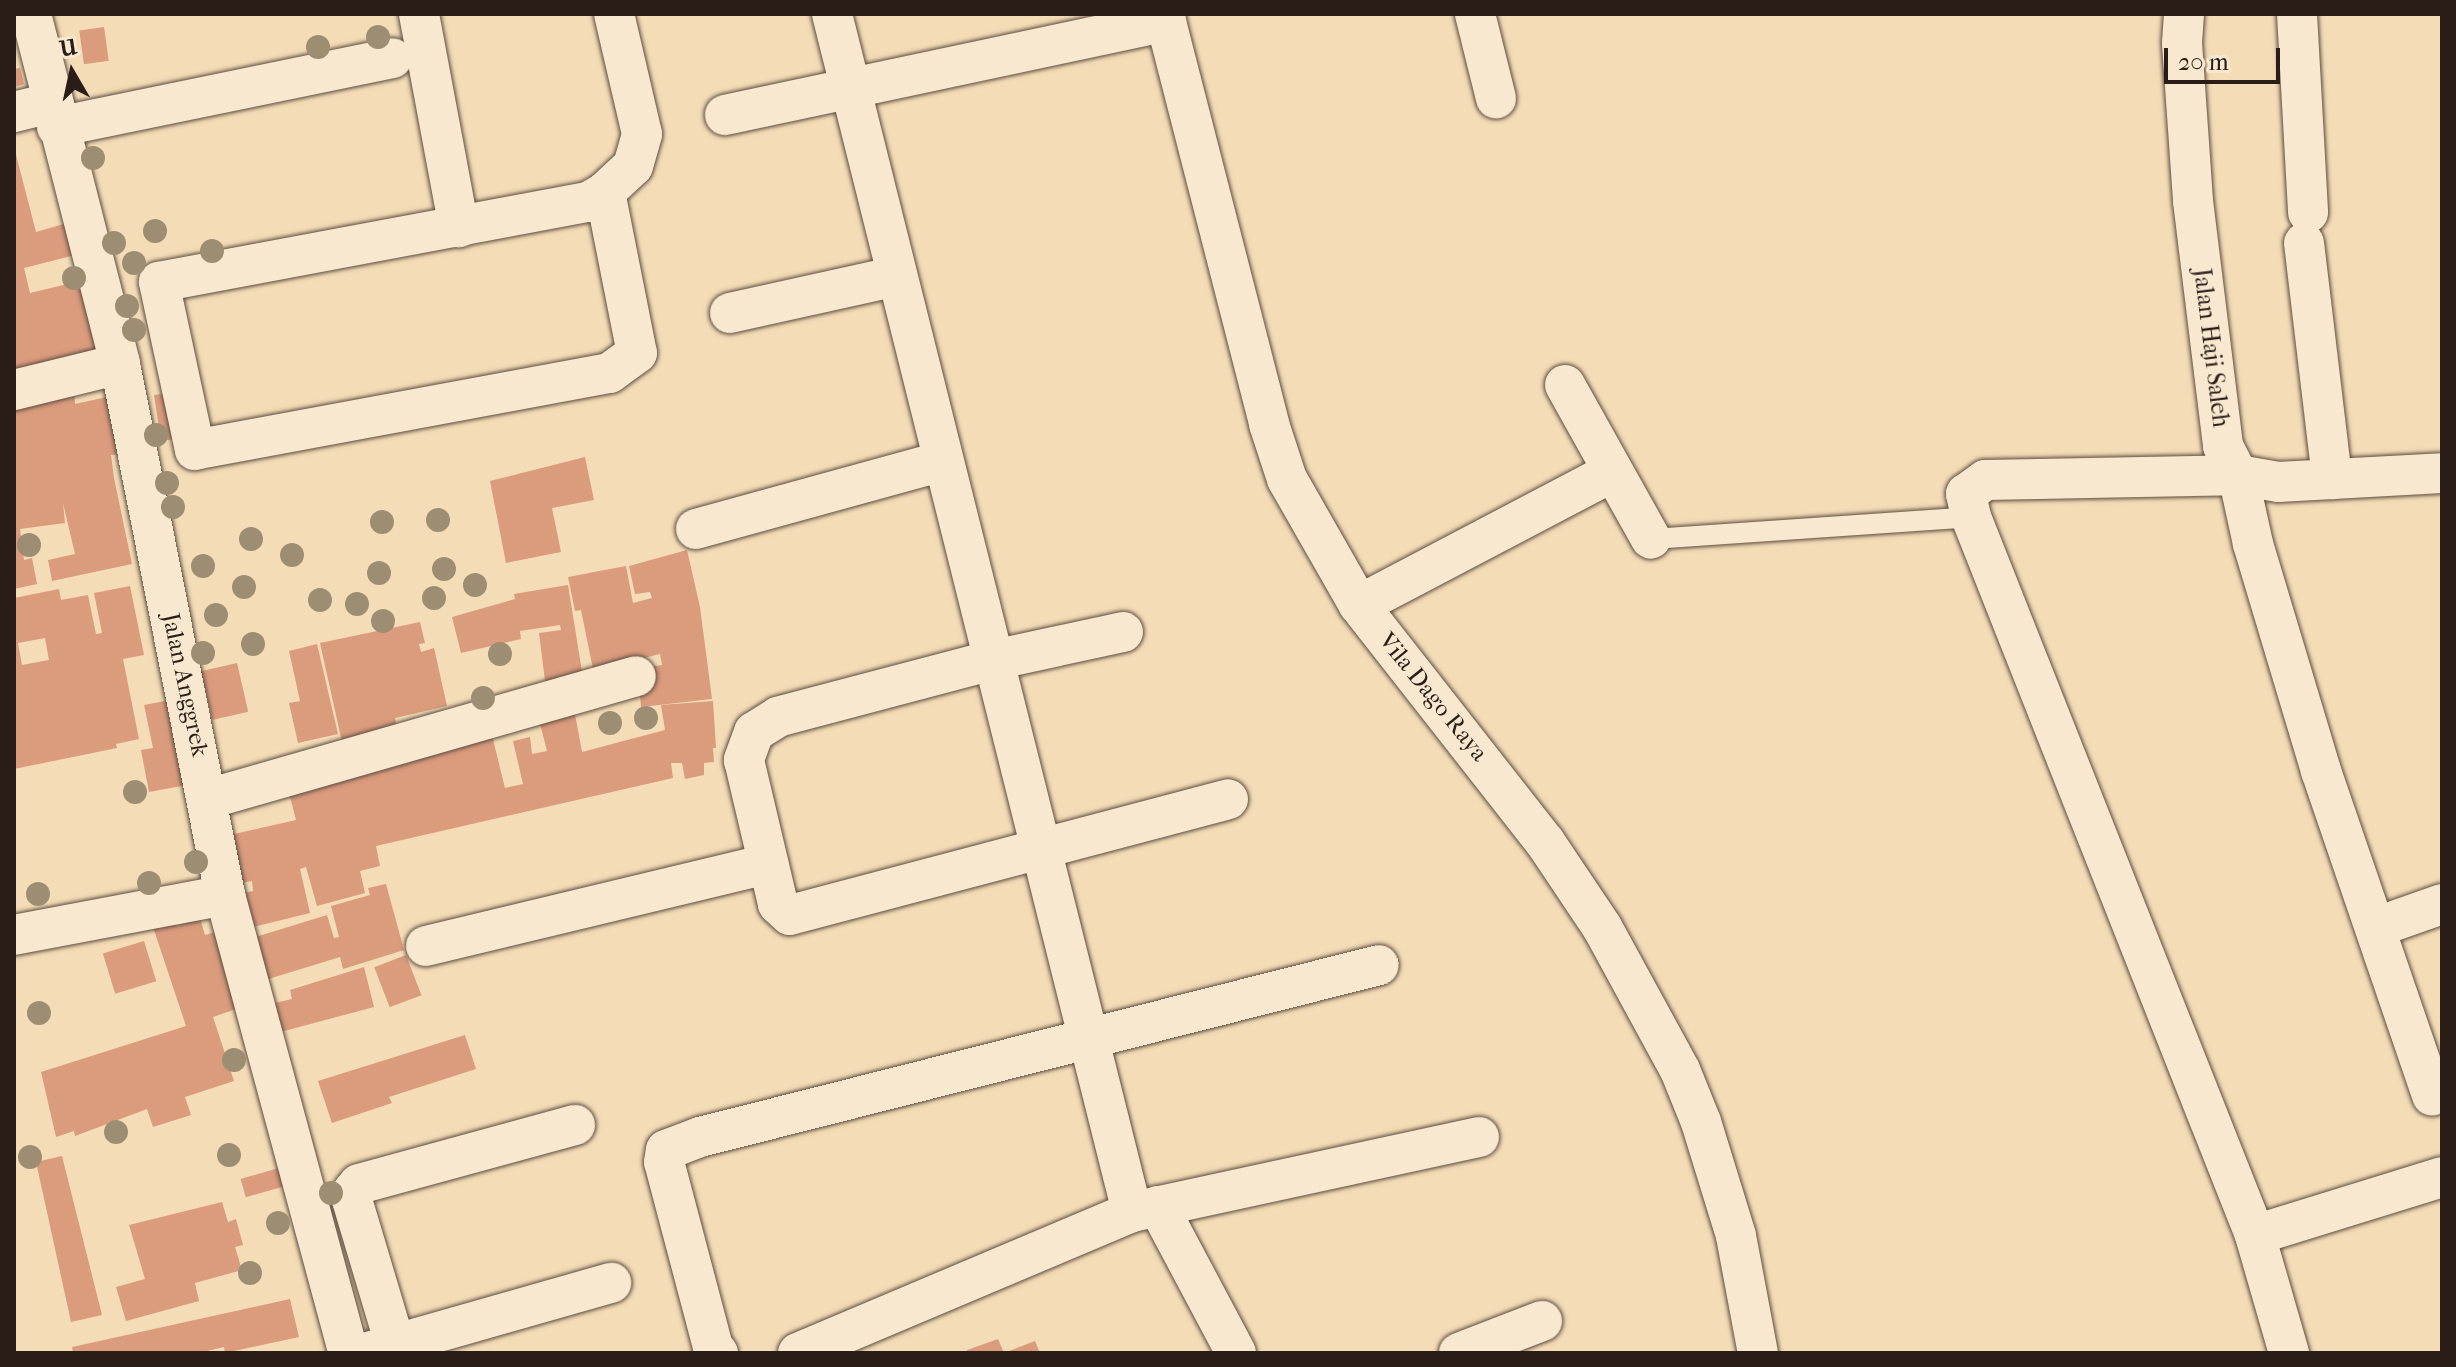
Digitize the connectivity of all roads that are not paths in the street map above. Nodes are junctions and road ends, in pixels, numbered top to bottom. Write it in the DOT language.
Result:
graph roads {
  1 [pos="31,14"];
  2 [pos="419,14"];
  3 [pos="614,14"];
  4 [pos="832,14"];
  5 [pos="1475,14"];
  6 [pos="2184,14"];
  7 [pos="2297,14"];
  8 [pos="1165,18"];
  9 [pos="392,58"];
  10 [pos="850,86"];
  11 [pos="1496,98"];
  12 [pos="41,114"];
  13 [pos="725,115"];
  14 [pos="605,192"];
  15 [pos="459,227"];
  16 [pos="897,276"];
  17 [pos="730,313"];
  18 [pos="122,376"];
  19 [pos="179,377"];
  20 [pos="1565,385"];
  21 [pos="14,390"];
  22 [pos="943,461"];
  23 [pos="1612,472"];
  24 [pos="2442,473"];
  25 [pos="2238,475"];
  26 [pos="2332,479"];
  27 [pos="1971,517"];
  28 [pos="696,529"];
  29 [pos="1651,539"];
  30 [pos="1359,605"];
  31 [pos="1123,632"];
  32 [pos="993,660"];
  33 [pos="636,676"];
  34 [pos="208,799"];
  35 [pos="1228,799"];
  36 [pos="1041,849"];
  37 [pos="768,864"];
  38 [pos="225,895"];
  39 [pos="2442,904"];
  40 [pos="2377,927"];
  41 [pos="14,935"];
  42 [pos="426,946"];
  43 [pos="1379,965"];
  44 [pos="1088,1037"];
  45 [pos="2432,1096"];
  46 [pos="575,1125"];
  47 [pos="1479,1137"];
  48 [pos="2442,1177"];
  49 [pos="1145,1209"];
  50 [pos="2255,1235"];
  51 [pos="611,1283"];
  52 [pos="1542,1321"];
  53 [pos="379,1348"];
  54 [pos="349,1353"];
  55 [pos="718,1353"];
  56 [pos="798,1353"];
  57 [pos="1236,1353"];
  58 [pos="1459,1353"];
  59 [pos="1758,1353"];
  60 [pos="2289,1353"];
  1 -- 12 [label="street, Jalan Anggrek"];
  2 -- 15 [label="street"];
  3 -- 14 [label="street"];
  4 -- 10 [label="street"];
  5 -- 11 [label="street"];
  6 -- 25 [label="street, Jalan Haji Saleh"];
  7 -- 26 [label="street"];
  8 -- 10 [label="street"];
  8 -- 30 [label="street, Vila Dago Raya"];
  9 -- 12 [label="street"];
  10 -- 13 [label="street"];
  10 -- 16 [label="street"];
  12 -- 18 [label="street, Jalan Anggrek"];
  14 -- 15 [label="street"];
  14 -- 19 [label="street"];
  15 -- 19 [label="street"];
  16 -- 17 [label="street"];
  16 -- 22 [label="street"];
  18 -- 19 [label="street"];
  18 -- 21 [label="street"];
  18 -- 34 [label="street, Jalan Anggrek"];
  20 -- 23 [label="street"];
  22 -- 28 [label="street"];
  22 -- 32 [label="street"];
  23 -- 29 [label="street"];
  23 -- 30 [label="street"];
  24 -- 26 [label="street"];
  25 -- 26 [label="street"];
  25 -- 27 [label="street"];
  25 -- 40 [label="street, Jalan Haji Saleh"];
  27 -- 29 [label="lane"];
  27 -- 50 [label="street"];
  30 -- 59 [label="street, Vila Dago Raya"];
  31 -- 32 [label="street"];
  32 -- 36 [label="street"];
  32 -- 37 [label="street"];
  33 -- 34 [label="street"];
  34 -- 38 [label="street, Jalan Anggrek"];
  35 -- 36 [label="street"];
  36 -- 37 [label="street"];
  36 -- 44 [label="street"];
  37 -- 42 [label="street"];
  38 -- 41 [label="street"];
  38 -- 54 [label="street, Jalan Anggrek"];
  39 -- 40 [label="street"];
  40 -- 45 [label="street, Jalan Haji Saleh"];
  43 -- 44 [label="street"];
  44 -- 49 [label="street"];
  44 -- 55 [label="street"];
  46 -- 53 [label="street"];
  47 -- 49 [label="street"];
  48 -- 50 [label="street"];
  49 -- 56 [label="street"];
  49 -- 57 [label="street"];
  50 -- 60 [label="street"];
  51 -- 53 [label="street"];
  52 -- 58 [label="street"];
}
